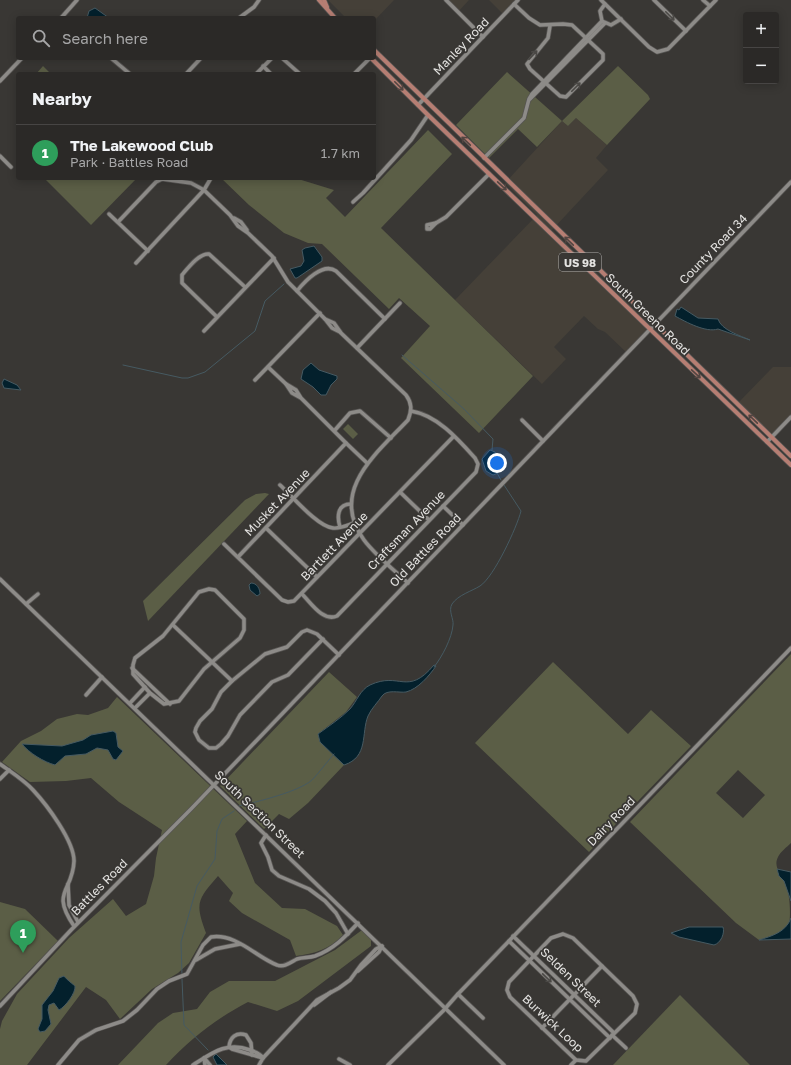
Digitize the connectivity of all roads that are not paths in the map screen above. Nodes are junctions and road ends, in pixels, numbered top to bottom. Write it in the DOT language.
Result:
graph roads {
  1 [pos="77,0"];
  2 [pos="259,0"];
  3 [pos="319,0"];
  4 [pos="324,0"];
  5 [pos="446,0"];
  6 [pos="518,0"];
  7 [pos="601,0"];
  8 [pos="654,0"];
  9 [pos="703,0"];
  10 [pos="716,0"];
  11 [pos="514,4"];
  12 [pos="605,4"];
  13 [pos="710,6"];
  14 [pos="328,9"];
  15 [pos="65,16"];
  16 [pos="243,16"];
  17 [pos="334,16"];
  18 [pos="621,20"];
  19 [pos="604,22"];
  20 [pos="550,26"];
  21 [pos="686,31"];
  22 [pos="483,37"];
  23 [pos="588,39"];
  24 [pos="376,52"];
  25 [pos="20,60"];
  26 [pos="113,60"];
  27 [pos="199,60"];
  28 [pos="270,60"];
  29 [pos="284,60"];
  30 [pos="368,60"];
  31 [pos="372,60"];
  32 [pos="263,66"];
  33 [pos="128,72"];
  34 [pos="188,72"];
  35 [pos="258,72"];
  36 [pos="269,72"];
  37 [pos="298,72"];
  38 [pos="357,72"];
  39 [pos="0,82"];
  40 [pos="545,83"];
  41 [pos="424,99"];
  42 [pos="418,105"];
  43 [pos="428,116"];
  44 [pos="0,156"];
  45 [pos="484,158"];
  46 [pos="11,167"];
  47 [pos="489,174"];
  48 [pos="376,179"];
  49 [pos="160,180"];
  50 [pos="169,180"];
  51 [pos="210,180"];
  52 [pos="375,180"];
  53 [pos="791,182"];
  54 [pos="204,190"];
  55 [pos="353,202"];
  56 [pos="109,214"];
  57 [pos="547,220"];
  58 [pos="118,222"];
  59 [pos="436,223"];
  60 [pos="542,225"];
  61 [pos="148,251"];
  62 [pos="274,258"];
  63 [pos="136,263"];
  64 [pos="246,288"];
  65 [pos="296,291"];
  66 [pos="400,303"];
  67 [pos="320,313"];
  68 [pos="217,317"];
  69 [pos="386,318"];
  70 [pos="654,324"];
  71 [pos="649,329"];
  72 [pos="204,330"];
  73 [pos="357,348"];
  74 [pos="268,367"];
  75 [pos="255,380"];
  76 [pos="411,411"];
  77 [pos="791,417"];
  78 [pos="522,420"];
  79 [pos="335,430"];
  80 [pos="453,437"];
  81 [pos="771,437"];
  82 [pos="391,438"];
  83 [pos="543,441"];
  84 [pos="767,442"];
  85 [pos="346,443"];
  86 [pos="791,456"];
  87 [pos="367,463"];
  88 [pos="791,465"];
  89 [pos="280,485"];
  90 [pos="400,492"];
  91 [pos="294,498"];
  92 [pos="352,504"];
  93 [pos="443,506"];
  94 [pos="429,520"];
  95 [pos="354,523"];
  96 [pos="463,525"];
  97 [pos="340,527"];
  98 [pos="266,528"];
  99 [pos="360,533"];
  100 [pos="224,544"];
  101 [pos="238,557"];
  102 [pos="387,564"];
  103 [pos="317,577"];
  104 [pos="0,579"];
  105 [pos="408,582"];
  106 [pos="38,594"];
  107 [pos="302,594"];
  108 [pos="26,604"];
  109 [pos="173,625"];
  110 [pos="322,639"];
  111 [pos="791,648"];
  112 [pos="339,655"];
  113 [pos="212,662"];
  114 [pos="132,668"];
  115 [pos="102,677"];
  116 [pos="232,681"];
  117 [pos="150,685"];
  118 [pos="146,688"];
  119 [pos="150,692"];
  120 [pos="86,695"];
  121 [pos="130,703"];
  122 [pos="170,704"];
  123 [pos="135,708"];
  124 [pos="0,764"];
  125 [pos="9,770"];
  126 [pos="0,779"];
  127 [pos="214,784"];
  128 [pos="266,835"];
  129 [pos="68,883"];
  130 [pos="78,922"];
  131 [pos="358,923"];
  132 [pos="74,926"];
  133 [pos="348,934"];
  134 [pos="514,936"];
  135 [pos="509,941"];
  136 [pos="241,944"];
  137 [pos="382,946"];
  138 [pos="534,956"];
  139 [pos="529,960"];
  140 [pos="195,961"];
  141 [pos="602,966"];
  142 [pos="458,994"];
  143 [pos="574,994"];
  144 [pos="570,999"];
  145 [pos="0,1006"];
  146 [pos="445,1008"];
  147 [pos="482,1018"];
  148 [pos="542,1028"];
  149 [pos="612,1035"];
  150 [pos="229,1047"];
  151 [pos="626,1048"];
  152 [pos="252,1053"];
  153 [pos="204,1058"];
  154 [pos="263,1058"];
  155 [pos="339,1059"];
  156 [pos="576,1060"];
  157 [pos="58,1065"];
  158 [pos="193,1065"];
  159 [pos="200,1065"];
  160 [pos="205,1065"];
  161 [pos="210,1065"];
  162 [pos="259,1065"];
  163 [pos="350,1065"];
  164 [pos="388,1065"];
  165 [pos="504,1065"];
  166 [pos="571,1065"];
  1 -- 15 [label="street"];
  2 -- 16 [label="street"];
  3 -- 14 [label="main road"];
  4 -- 14 [label="main road"];
  5 -- 22 [label="street"];
  6 -- 11 [label="street, Manley Road"];
  7 -- 12 [label="street"];
  8 -- 21 [label="street, one-way"];
  9 -- 13 [label="street"];
  10 -- 13 [label="street"];
  11 -- 20 [label="street"];
  11 -- 22 [label="street, Manley Road"];
  12 -- 18 [label="street"];
  12 -- 19 [label="street"];
  13 -- 21 [label="street"];
  14 -- 17 [label="main road"];
  18 -- 19 [label="street"];
  18 -- 21 [label="street"];
  19 -- 23 [label="street"];
  20 -- 23 [label="street"];
  40 -- 20 [label="street, one-way"];
  22 -- 41 [label="street, Manley Road"];
  23 -- 40 [label="street"];
  40 -- 23 [label="street, one-way"];
  24 -- 41 [label="main road, South Greeno Road / US 98"];
  25 -- 39 [label="street"];
  26 -- 33 [label="street"];
  27 -- 34 [label="street"];
  28 -- 32 [label="street"];
  29 -- 37 [label="street"];
  30 -- 38 [label="street"];
  31 -- 42 [label="main road, South Greeno Road / US 98, one-way"];
  32 -- 35 [label="street"];
  32 -- 36 [label="street"];
  40 -- 45 [label="street"];
  41 -- 42 [label="street, Manley Road"];
  45 -- 41 [label="main road, South Greeno Road / US 98, one-way"];
  42 -- 43 [label="main road, South Greeno Road / US 98"];
  43 -- 47 [label="main road, South Greeno Road / US 98"];
  43 -- 48 [label="street"];
  44 -- 46 [label="street"];
  45 -- 57 [label="main road, South Greeno Road / US 98"];
  47 -- 59 [label="street"];
  47 -- 60 [label="main road, South Greeno Road / US 98, one-way"];
  49 -- 58 [label="street"];
  50 -- 54 [label="street"];
  51 -- 54 [label="street"];
  52 -- 55 [label="street"];
  53 -- 70 [label="street, County Road 34"];
  54 -- 61 [label="street"];
  54 -- 62 [label="street"];
  56 -- 58 [label="street"];
  57 -- 60 [label="street"];
  70 -- 57 [label="main road, South Greeno Road / US 98, one-way"];
  58 -- 61 [label="street"];
  60 -- 71 [label="main road, South Greeno Road / US 98"];
  61 -- 63 [label="street"];
  62 -- 64 [label="street"];
  62 -- 65 [label="street"];
  64 -- 68 [label="street"];
  64 -- 68 [label="street"];
  65 -- 67 [label="street"];
  65 -- 69 [label="street"];
  66 -- 69 [label="street"];
  67 -- 73 [label="street"];
  67 -- 74 [label="street"];
  68 -- 72 [label="street"];
  69 -- 73 [label="street"];
  70 -- 71 [label="street, County Road 34"];
  81 -- 70 [label="main road, South Greeno Road / US 98, one-way"];
  71 -- 83 [label="street, Old Battles Road"];
  71 -- 84 [label="main road, South Greeno Road / US 98, one-way"];
  73 -- 76 [label="street"];
  74 -- 75 [label="street"];
  74 -- 79 [label="street"];
  76 -- 80 [label="street, Craftsman Avenue"];
  76 -- 82 [label="street"];
  77 -- 81 [label="street"];
  78 -- 83 [label="street"];
  79 -- 82 [label="street"];
  79 -- 85 [label="street"];
  80 -- 90 [label="street, Bartlett Avenue"];
  80 -- 93 [label="street, Craftsman Avenue"];
  81 -- 84 [label="street"];
  81 -- 86 [label="main road, South Greeno Road / US 98"];
  82 -- 87 [label="street"];
  83 -- 96 [label="street, Old Battles Road"];
  84 -- 88 [label="main road, South Greeno Road / US 98"];
  85 -- 87 [label="street"];
  85 -- 91 [label="street, Musket Avenue"];
  87 -- 92 [label="street"];
  89 -- 91 [label="street"];
  90 -- 94 [label="street"];
  90 -- 99 [label="street, Bartlett Avenue"];
  91 -- 97 [label="street"];
  91 -- 98 [label="street, Musket Avenue"];
  92 -- 95 [label="street"];
  92 -- 97 [label="street"];
  93 -- 94 [label="street, Craftsman Avenue"];
  93 -- 96 [label="street"];
  94 -- 102 [label="street, Craftsman Avenue"];
  95 -- 97 [label="street"];
  95 -- 99 [label="street"];
  96 -- 105 [label="street, Old Battles Road"];
  98 -- 101 [label="street, Musket Avenue"];
  98 -- 103 [label="street"];
  99 -- 102 [label="street"];
  99 -- 103 [label="street, Bartlett Avenue"];
  100 -- 101 [label="street, Bartlett Avenue"];
  101 -- 107 [label="street, Bartlett Avenue"];
  102 -- 105 [label="street"];
  102 -- 107 [label="street, Craftsman Avenue"];
  103 -- 107 [label="street, Bartlett Avenue"];
  104 -- 108 [label="street, South Section Street"];
  105 -- 112 [label="street, Old Battles Road"];
  106 -- 108 [label="street"];
  108 -- 115 [label="street, South Section Street"];
  109 -- 113 [label="street"];
  109 -- 113 [label="street"];
  109 -- 114 [label="street"];
  110 -- 112 [label="street"];
  110 -- 116 [label="street"];
  110 -- 116 [label="street"];
  111 -- 134 [label="street, Dairy Road"];
  112 -- 127 [label="street, Old Battles Road"];
  113 -- 116 [label="street"];
  113 -- 122 [label="street"];
  114 -- 117 [label="street"];
  114 -- 118 [label="street"];
  115 -- 120 [label="street"];
  115 -- 121 [label="street, South Section Street"];
  117 -- 118 [label="street"];
  117 -- 122 [label="street"];
  118 -- 119 [label="street"];
  118 -- 121 [label="street"];
  119 -- 122 [label="street"];
  119 -- 123 [label="street"];
  121 -- 123 [label="street, South Section Street"];
  123 -- 127 [label="street, South Section Street"];
  124 -- 125 [label="street"];
  125 -- 126 [label="street"];
  125 -- 129 [label="street"];
  127 -- 128 [label="street, South Section Street"];
  127 -- 130 [label="street, Battles Road"];
  128 -- 131 [label="street, South Section Street"];
  128 -- 133 [label="street"];
  129 -- 130 [label="street"];
  129 -- 132 [label="street"];
  130 -- 132 [label="street, Battles Road"];
  131 -- 133 [label="street"];
  131 -- 137 [label="street, South Section Street"];
  132 -- 145 [label="street, Battles Road"];
  133 -- 136 [label="street"];
  134 -- 135 [label="street, Dairy Road"];
  134 -- 138 [label="street, Selden Street"];
  135 -- 139 [label="street, Selden Street"];
  135 -- 142 [label="street, Dairy Road"];
  136 -- 140 [label="street"];
  136 -- 140 [label="street"];
  137 -- 146 [label="street, South Section Street"];
  137 -- 154 [label="street"];
  138 -- 139 [label="street, Burwick Loop"];
  138 -- 141 [label="street, Burwick Loop"];
  138 -- 143 [label="street, Selden Street"];
  139 -- 144 [label="street, Selden Street, one-way"];
  139 -- 148 [label="street, Burwick Loop"];
  140 -- 157 [label="street"];
  141 -- 143 [label="street"];
  141 -- 149 [label="street, Burwick Loop"];
  142 -- 146 [label="street, Dairy Road"];
  142 -- 147 [label="street"];
  143 -- 144 [label="street"];
  143 -- 149 [label="street, Selden Street"];
  144 -- 148 [label="street"];
  144 -- 149 [label="street, Selden Street"];
  146 -- 164 [label="street, Dairy Road"];
  146 -- 165 [label="street, South Section Street"];
  148 -- 156 [label="street, Burwick Loop"];
  149 -- 151 [label="street, Selden Street"];
  149 -- 156 [label="street, Burwick Loop"];
  150 -- 152 [label="street"];
  150 -- 152 [label="street"];
  150 -- 153 [label="street"];
  152 -- 154 [label="street"];
  153 -- 158 [label="street"];
  153 -- 159 [label="street"];
  153 -- 160 [label="street"];
  153 -- 161 [label="street"];
  154 -- 162 [label="street"];
  155 -- 163 [label="street"];
  156 -- 166 [label="street"];
}
